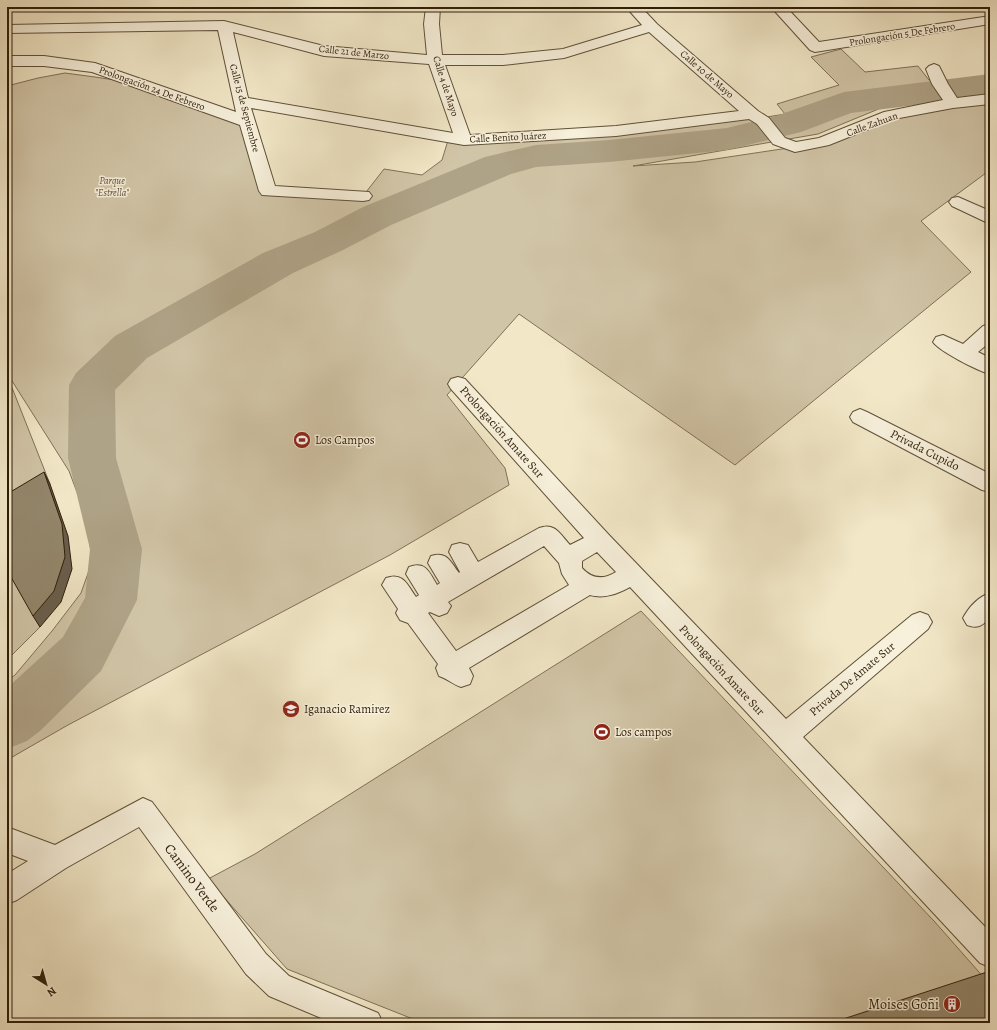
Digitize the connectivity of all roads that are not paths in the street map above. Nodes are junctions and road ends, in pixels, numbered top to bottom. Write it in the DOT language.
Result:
graph roads {
  1 [pos="433,7"];
  2 [pos="633,7"];
  3 [pos="778,7"];
  4 [pos="990,20"];
  5 [pos="224,25"];
  6 [pos="652,27"];
  7 [pos="7,29"];
  8 [pos="435,60"];
  9 [pos="7,61"];
  10 [pos="934,69"];
  11 [pos="990,99"];
  12 [pos="952,100"];
  13 [pos="241,102"];
  14 [pos="758,117"];
  15 [pos="248,122"];
  16 [pos="464,140"];
  17 [pos="779,141"];
  18 [pos="363,196"];
  19 [pos="958,202"];
  20 [pos="990,218"];
  21 [pos="990,331"];
  22 [pos="943,342"];
  23 [pos="964,354"];
  24 [pos="990,367"];
  25 [pos="458,384"];
  26 [pos="860,417"];
  27 [pos="990,484"];
  28 [pos="601,541"];
  29 [pos="571,561"];
  30 [pos="427,569"];
  31 [pos="632,574"];
  32 [pos="472,580"];
  33 [pos="920,622"];
  34 [pos="518,627"];
  35 [pos="785,736"];
  36 [pos="7,840"];
  37 [pos="56,859"];
  38 [pos="7,890"];
  39 [pos="990,953"];
  40 [pos="368,1023"];
  1 -- 8 [label="street, Calle 4 de Mayo"];
  2 -- 6 [label="street, Calle 10 de Mayo"];
  3 -- 4 [label="street, Prolongación 5 De Febrero"];
  5 -- 7 [label="street, Calle 21 de Marzo"];
  5 -- 8 [label="street, Calle 21 de Marzo"];
  5 -- 13 [label="street, Calle 15 de Septiembre"];
  6 -- 8 [label="street, Calle 21 de Marzo"];
  6 -- 14 [label="street, Calle 10 de Mayo"];
  8 -- 16 [label="street, Calle 4 de Mayo"];
  9 -- 15 [label="street, Prolongación 24 De Febrero"];
  10 -- 12 [label="street"];
  11 -- 12 [label="street, Calle Zahuan"];
  12 -- 17 [label="street, Calle Zahuan"];
  13 -- 15 [label="street, Calle 15 de Septiembre"];
  13 -- 16 [label="street, Calle Benito Juárez"];
  14 -- 16 [label="street, Calle Benito Juárez"];
  14 -- 17 [label="street, Calle 10 de Mayo"];
  15 -- 18 [label="street, Calle 15 de Septiembre"];
  19 -- 20 [label="street"];
  21 -- 23 [label="street"];
  22 -- 23 [label="street"];
  23 -- 24 [label="street"];
  25 -- 28 [label="street, Prolongación Amate Sur"];
  26 -- 27 [label="street, Privada Cupido"];
  28 -- 29 [label="street"];
  28 -- 31 [label="street, Prolongación Amate Sur"];
  29 -- 32 [label="street"];
  29 -- 34 [label="street"];
  30 -- 32 [label="street"];
  30 -- 32 [label="street"];
  30 -- 32 [label="street"];
  31 -- 34 [label="street"];
  31 -- 35 [label="street, Prolongación Amate Sur"];
  32 -- 34 [label="street"];
  33 -- 35 [label="street, Privada De Amate Sur"];
  35 -- 39 [label="street, Prolongación Amate Sur"];
  36 -- 37 [label="street"];
  37 -- 38 [label="street"];
  37 -- 40 [label="street, Camino Verde"];
}
